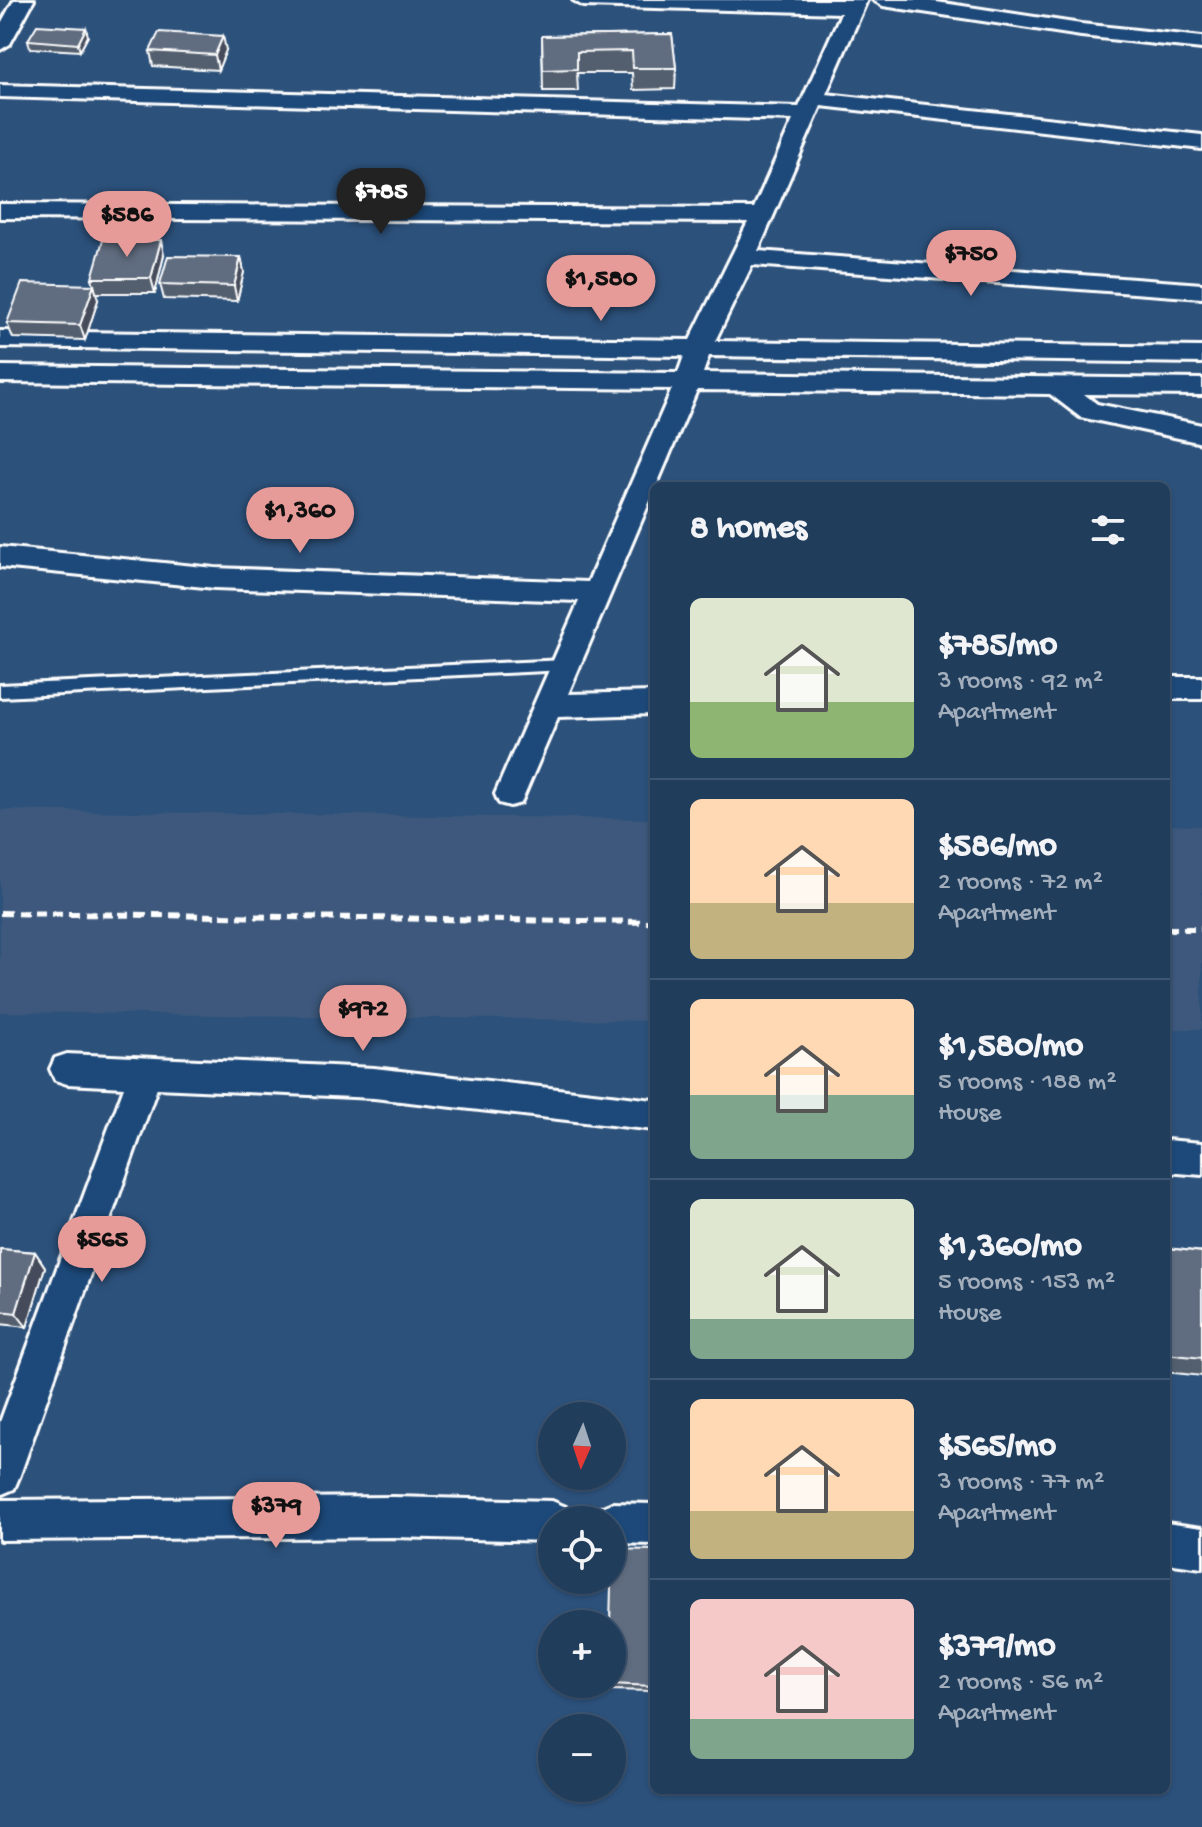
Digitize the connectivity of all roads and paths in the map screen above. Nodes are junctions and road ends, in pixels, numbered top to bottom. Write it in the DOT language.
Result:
graph roads {
  1 [pos="24,0"];
  2 [pos="583,0"];
  3 [pos="883,0"];
  4 [pos="855,4"];
  5 [pos="1202,43"];
  6 [pos="0,44"];
  7 [pos="0,91"];
  8 [pos="810,107"];
  9 [pos="1202,142"];
  10 [pos="0,211"];
  11 [pos="763,215"];
  12 [pos="744,257"];
  13 [pos="1202,291"];
  14 [pos="0,339"];
  15 [pos="699,348"];
  16 [pos="1202,355"];
  17 [pos="0,374"];
  18 [pos="688,381"];
  19 [pos="1057,386"];
  20 [pos="1202,387"];
  21 [pos="1202,434"];
  22 [pos="0,557"];
  23 [pos="597,592"];
  24 [pos="566,665"];
  25 [pos="1170,688"];
  26 [pos="1202,688"];
  27 [pos="0,691"];
  28 [pos="650,703"];
  29 [pos="548,706"];
  30 [pos="510,794"];
  31 [pos="67,1069"];
  32 [pos="146,1072"];
  33 [pos="650,1115"];
  34 [pos="1170,1156"];
  35 [pos="1202,1159"];
  36 [pos="0,1475"];
  37 [pos="0,1520"];
  38 [pos="538,1521"];
  39 [pos="626,1523"];
  40 [pos="650,1524"];
  41 [pos="1170,1544"];
  42 [pos="1202,1548"];
  1 -- 6 [label="street"];
  2 -- 4 [label="street"];
  3 -- 5 [label="street"];
  4 -- 8 [label="street"];
  7 -- 8 [label="street"];
  8 -- 9 [label="street"];
  8 -- 11 [label="street"];
  10 -- 11 [label="street"];
  11 -- 12 [label="street"];
  12 -- 13 [label="street"];
  12 -- 15 [label="street"];
  14 -- 15 [label="street"];
  15 -- 16 [label="street"];
  15 -- 18 [label="street"];
  17 -- 18 [label="street"];
  18 -- 19 [label="street"];
  18 -- 23 [label="street"];
  19 -- 20 [label="street"];
  19 -- 21 [label="street"];
  22 -- 23 [label="street"];
  23 -- 24 [label="street"];
  24 -- 27 [label="lane"];
  24 -- 29 [label="street"];
  25 -- 26 [label="street"];
  28 -- 29 [label="street"];
  29 -- 30 [label="street"];
  31 -- 32 [label="street"];
  32 -- 33 [label="street"];
  32 -- 36 [label="street"];
  34 -- 35 [label="street"];
  37 -- 38 [label="street"];
  39 -- 40 [label="street"];
  41 -- 42 [label="street"];
}
